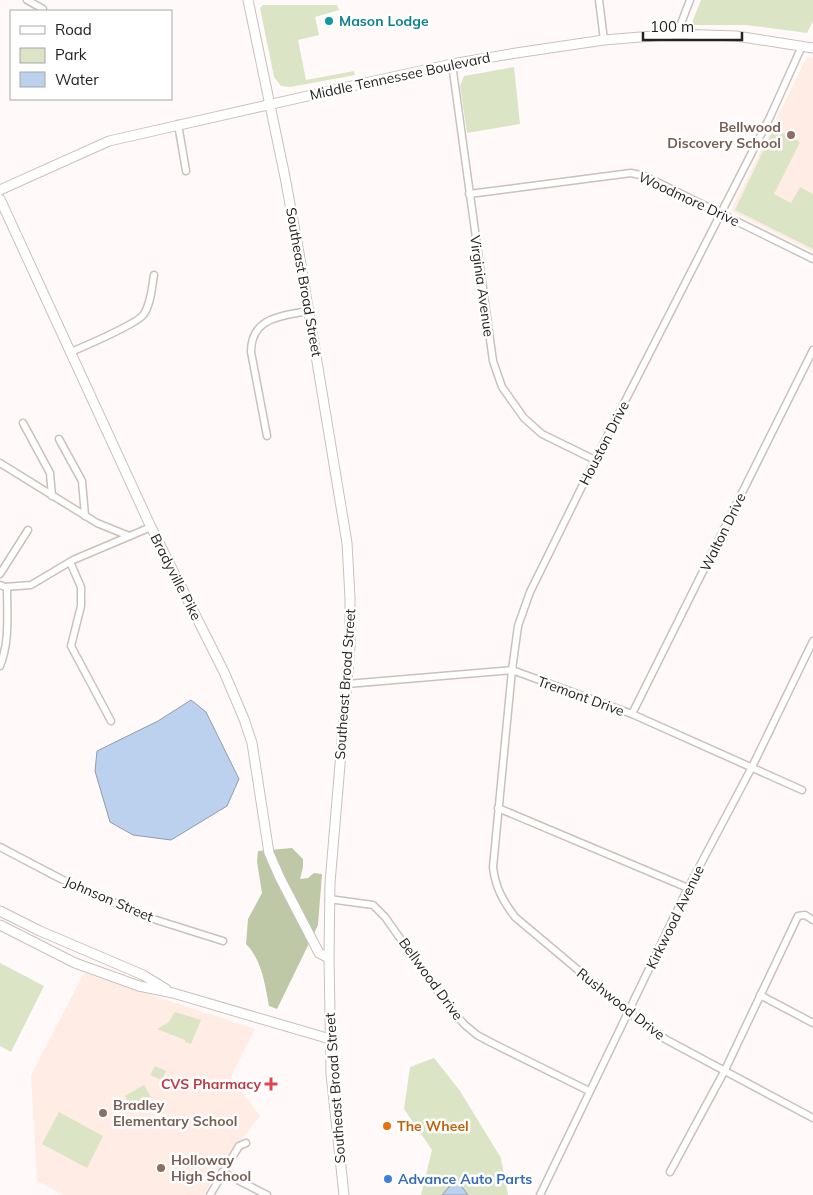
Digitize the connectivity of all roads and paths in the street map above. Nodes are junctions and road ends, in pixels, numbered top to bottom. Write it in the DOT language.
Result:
graph roads {
  1 [pos="27,0"];
  2 [pos="248,0"];
  3 [pos="599,0"];
  4 [pos="690,0"];
  5 [pos="44,9"];
  6 [pos="677,34"];
  7 [pos="604,40"];
  8 [pos="802,46"];
  9 [pos="813,48"];
  10 [pos="452,64"];
  11 [pos="270,104"];
  12 [pos="178,124"];
  13 [pos="186,171"];
  14 [pos="0,190"];
  15 [pos="469,194"];
  16 [pos="0,199"];
  17 [pos="720,213"];
  18 [pos="813,259"];
  19 [pos="154,275"];
  20 [pos="308,310"];
  21 [pos="813,350"];
  22 [pos="71,352"];
  23 [pos="23,422"];
  24 [pos="267,436"];
  25 [pos="59,439"];
  26 [pos="595,460"];
  27 [pos="0,463"];
  28 [pos="52,496"];
  29 [pos="85,516"];
  30 [pos="151,527"];
  31 [pos="28,530"];
  32 [pos="129,536"];
  33 [pos="70,562"];
  34 [pos="0,574"];
  35 [pos="4,586"];
  36 [pos="813,641"];
  37 [pos="0,666"];
  38 [pos="512,670"];
  39 [pos="347,684"];
  40 [pos="632,714"];
  41 [pos="111,721"];
  42 [pos="752,767"];
  43 [pos="802,790"];
  44 [pos="498,808"];
  45 [pos="0,847"];
  46 [pos="493,867"];
  47 [pos="688,888"];
  48 [pos="329,899"];
  49 [pos="0,911"];
  50 [pos="813,920"];
  51 [pos="0,925"];
  52 [pos="223,942"];
  53 [pos="329,958"];
  54 [pos="173,993"];
  55 [pos="760,995"];
  56 [pos="628,1012"];
  57 [pos="813,1024"];
  58 [pos="330,1040"];
  59 [pos="725,1070"];
  60 [pos="589,1091"];
  61 [pos="813,1118"];
  62 [pos="246,1143"];
  63 [pos="222,1172"];
  64 [pos="670,1172"];
  65 [pos="210,1195"];
  66 [pos="267,1195"];
  67 [pos="344,1195"];
  68 [pos="540,1195"];
  1 -- 5 [label="street"];
  2 -- 11 [label="main road, Southeast Broad Street"];
  3 -- 7 [label="street"];
  4 -- 6 [label="street"];
  6 -- 7 [label="main road, Middle Tennessee Boulevard"];
  6 -- 8 [label="main road, Middle Tennessee Boulevard"];
  7 -- 10 [label="main road, Middle Tennessee Boulevard"];
  8 -- 9 [label="main road, Middle Tennessee Boulevard"];
  8 -- 17 [label="street, Houston Drive"];
  10 -- 11 [label="main road, Middle Tennessee Boulevard"];
  10 -- 15 [label="street, Virginia Avenue"];
  11 -- 12 [label="main road, Middle Tennessee Boulevard"];
  11 -- 20 [label="main road, Southeast Broad Street"];
  12 -- 13 [label="street"];
  12 -- 14 [label="main road, Middle Tennessee Boulevard"];
  15 -- 17 [label="street, Woodmore Drive"];
  15 -- 26 [label="street, Virginia Avenue"];
  16 -- 22 [label="main road, Bradyville Pike"];
  17 -- 18 [label="street, Woodmore Drive"];
  17 -- 26 [label="street, Houston Drive"];
  19 -- 22 [label="street"];
  20 -- 24 [label="street"];
  20 -- 39 [label="main road, Southeast Broad Street"];
  21 -- 40 [label="street, Walton Drive"];
  22 -- 30 [label="main road, Bradyville Pike"];
  23 -- 28 [label="street"];
  25 -- 29 [label="street"];
  26 -- 38 [label="street, Houston Drive"];
  27 -- 28 [label="street"];
  28 -- 29 [label="street"];
  29 -- 32 [label="street"];
  30 -- 32 [label="street"];
  30 -- 53 [label="main road, Bradyville Pike"];
  31 -- 34 [label="street"];
  32 -- 33 [label="street"];
  33 -- 35 [label="street"];
  33 -- 41 [label="street"];
  35 -- 37 [label="street"];
  36 -- 42 [label="street, Kirkwood Avenue"];
  38 -- 39 [label="street, Tremont Drive"];
  38 -- 40 [label="street, Tremont Drive"];
  38 -- 44 [label="street, Houston Drive"];
  39 -- 48 [label="main road, Southeast Broad Street"];
  40 -- 42 [label="street, Tremont Drive"];
  42 -- 43 [label="street, Tremont Drive"];
  42 -- 47 [label="street, Kirkwood Avenue"];
  44 -- 46 [label="street, Houston Drive"];
  44 -- 47 [label="street"];
  45 -- 52 [label="street, Johnson Street"];
  46 -- 56 [label="street, Rushwood Drive"];
  47 -- 56 [label="street, Kirkwood Avenue"];
  48 -- 53 [label="main road, Southeast Broad Street"];
  48 -- 60 [label="street, Bellwood Drive"];
  49 -- 54 [label="main road"];
  50 -- 55 [label="street"];
  51 -- 54 [label="main road"];
  53 -- 58 [label="main road, Southeast Broad Street"];
  54 -- 58 [label="main road"];
  55 -- 57 [label="street"];
  55 -- 59 [label="street"];
  56 -- 59 [label="street, Rushwood Drive"];
  56 -- 60 [label="street, Kirkwood Avenue"];
  58 -- 67 [label="main road, Southeast Broad Street"];
  59 -- 61 [label="street, Rushwood Drive"];
  59 -- 64 [label="street"];
  60 -- 68 [label="street, Kirkwood Avenue"];
  62 -- 63 [label="street"];
  63 -- 65 [label="street"];
  63 -- 66 [label="street"];
}
